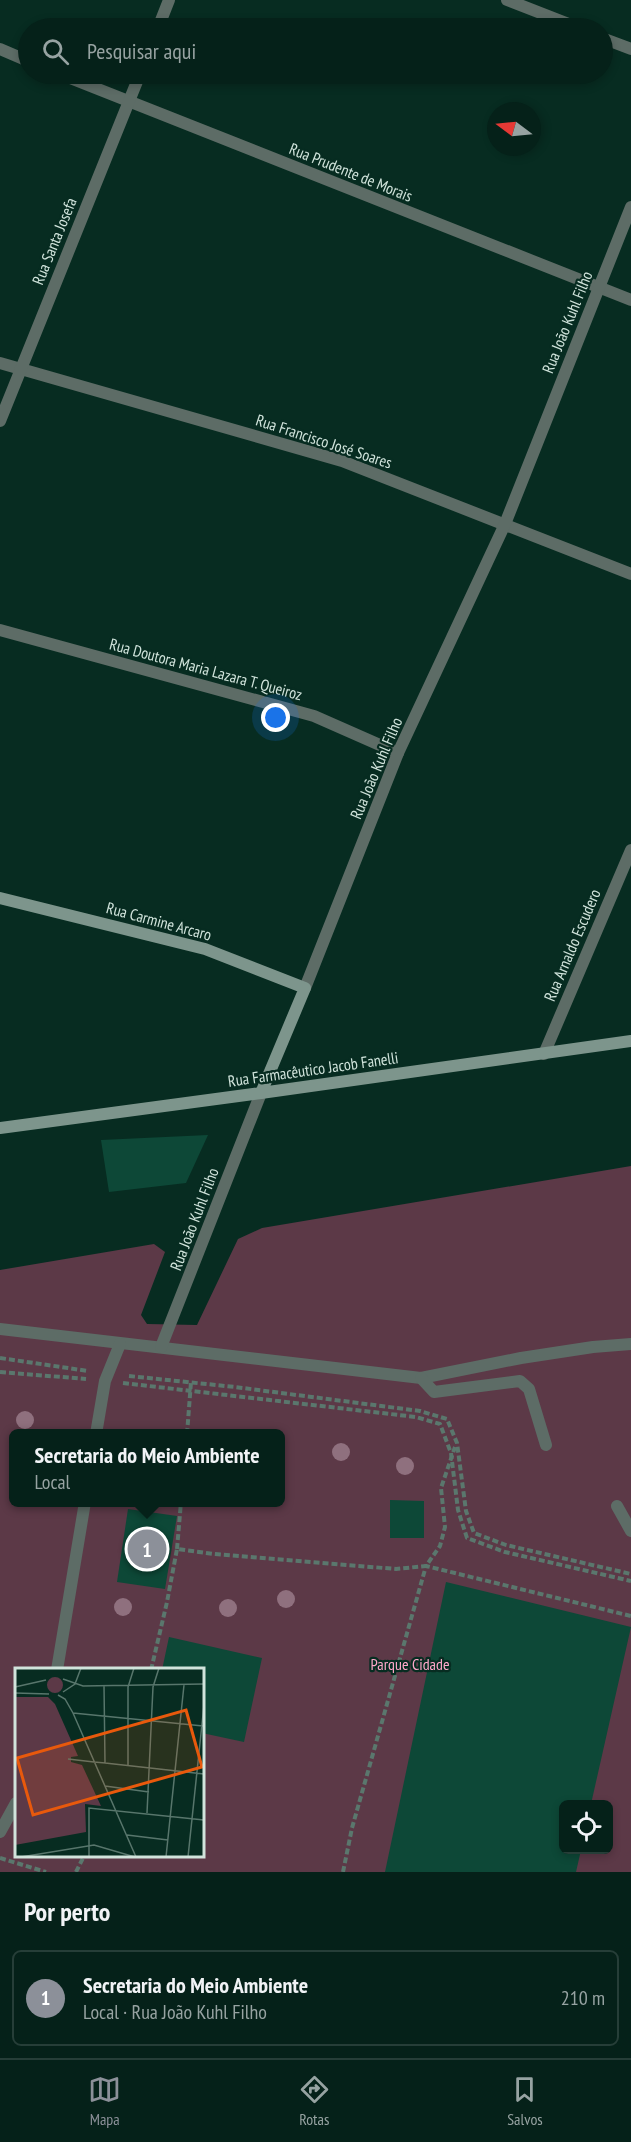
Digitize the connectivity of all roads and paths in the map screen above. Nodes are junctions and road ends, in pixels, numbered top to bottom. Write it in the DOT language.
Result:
graph roads {
  1 [pos="169,0"];
  2 [pos="507,0"];
  3 [pos="162,18"];
  4 [pos="553,18"];
  5 [pos="613,42"];
  6 [pos="0,49"];
  7 [pos="631,49"];
  8 [pos="18,57"];
  9 [pos="85,84"];
  10 [pos="136,84"];
  11 [pos="129,102"];
  12 [pos="631,207"];
  13 [pos="599,287"];
  14 [pos="631,300"];
  15 [pos="0,363"];
  16 [pos="20,368"];
  17 [pos="0,420"];
  18 [pos="505,524"];
  19 [pos="631,574"];
  20 [pos="0,630"];
  21 [pos="398,753"];
  22 [pos="631,850"];
  23 [pos="0,898"];
  24 [pos="305,988"];
  25 [pos="631,1041"];
  26 [pos="544,1054"];
  27 [pos="261,1094"];
  28 [pos="0,1128"];
  29 [pos="0,1329"];
  30 [pos="120,1344"];
  31 [pos="631,1344"];
  32 [pos="161,1347"];
  33 [pos="593,1347"];
  34 [pos="0,1358"];
  35 [pos="588,1360"];
  36 [pos="0,1372"];
  37 [pos="106,1378"];
  38 [pos="421,1378"];
  39 [pos="191,1382"];
  40 [pos="191,1392"];
  41 [pos="97,1429"];
  42 [pos="187,1429"];
  43 [pos="457,1443"];
  44 [pos="546,1445"];
  45 [pos="452,1458"];
  46 [pos="617,1506"];
  47 [pos="84,1507"];
  48 [pos="181,1507"];
  49 [pos="631,1531"];
  50 [pos="177,1549"];
  51 [pos="426,1566"];
  52 [pos="631,1574"];
  53 [pos="631,1581"];
  54 [pos="631,1616"];
  55 [pos="57,1668"];
  56 [pos="151,1668"];
  57 [pos="15,1805"];
  58 [pos="0,1832"];
  59 [pos="84,1857"];
  60 [pos="0,1858"];
  61 [pos="46,1872"];
  62 [pos="76,1872"];
  63 [pos="343,1872"];
  1 -- 3 [label="street"];
  2 -- 4 [label="street"];
  5 -- 7 [label="street"];
  6 -- 8 [label="street"];
  9 -- 11 [label="street, Rua Prudente de Morais"];
  10 -- 11 [label="street, Rua Santa Josefa"];
  11 -- 13 [label="street, Rua Prudente de Morais"];
  11 -- 16 [label="street, Rua Santa Josefa"];
  12 -- 13 [label="street, Rua João Kuhl Filho"];
  13 -- 14 [label="street, Rua Prudente de Morais"];
  13 -- 18 [label="street, Rua João Kuhl Filho"];
  15 -- 16 [label="street, Rua Francisco José Soares"];
  16 -- 17 [label="street, Rua Santa Josefa"];
  16 -- 18 [label="street, Rua Francisco José Soares"];
  18 -- 19 [label="street, Rua Francisco José Soares"];
  18 -- 21 [label="street, Rua João Kuhl Filho"];
  20 -- 21 [label="street, Rua Doutora Maria Lazara T. Queiroz"];
  21 -- 24 [label="street, Rua João Kuhl Filho"];
  22 -- 26 [label="street, Rua Arnaldo Escudero"];
  23 -- 24 [label="main road, Rua Carmine Arcaro"];
  24 -- 27 [label="main road, Rua João Kuhl Filho"];
  25 -- 26 [label="main road, Rua Farmacêutico Jacob Fanelli"];
  26 -- 27 [label="main road, Rua Farmacêutico Jacob Fanelli"];
  27 -- 28 [label="main road, Rua Farmacêutico Jacob Fanelli"];
  27 -- 32 [label="street, Rua João Kuhl Filho"];
  29 -- 30 [label="street"];
  30 -- 32 [label="street"];
  30 -- 37 [label="street"];
  31 -- 33 [label="street"];
  32 -- 38 [label="street"];
  33 -- 35 [label="street"];
  33 -- 38 [label="street"];
  34 -- 37 [label="path"];
  36 -- 37 [label="path"];
  37 -- 39 [label="path"];
  37 -- 40 [label="path"];
  37 -- 41 [label="street"];
  38 -- 44 [label="street"];
  39 -- 40 [label="path"];
  39 -- 43 [label="path"];
  40 -- 42 [label="path"];
  40 -- 45 [label="path"];
  43 -- 45 [label="path"];
  43 -- 52 [label="path"];
  45 -- 51 [label="path"];
  45 -- 53 [label="path"];
  46 -- 49 [label="street"];
  47 -- 55 [label="street"];
  48 -- 50 [label="path"];
  50 -- 51 [label="path"];
  50 -- 56 [label="path"];
  51 -- 54 [label="path"];
  51 -- 63 [label="path"];
  57 -- 58 [label="street"];
  59 -- 62 [label="path"];
  60 -- 61 [label="path"];
}
